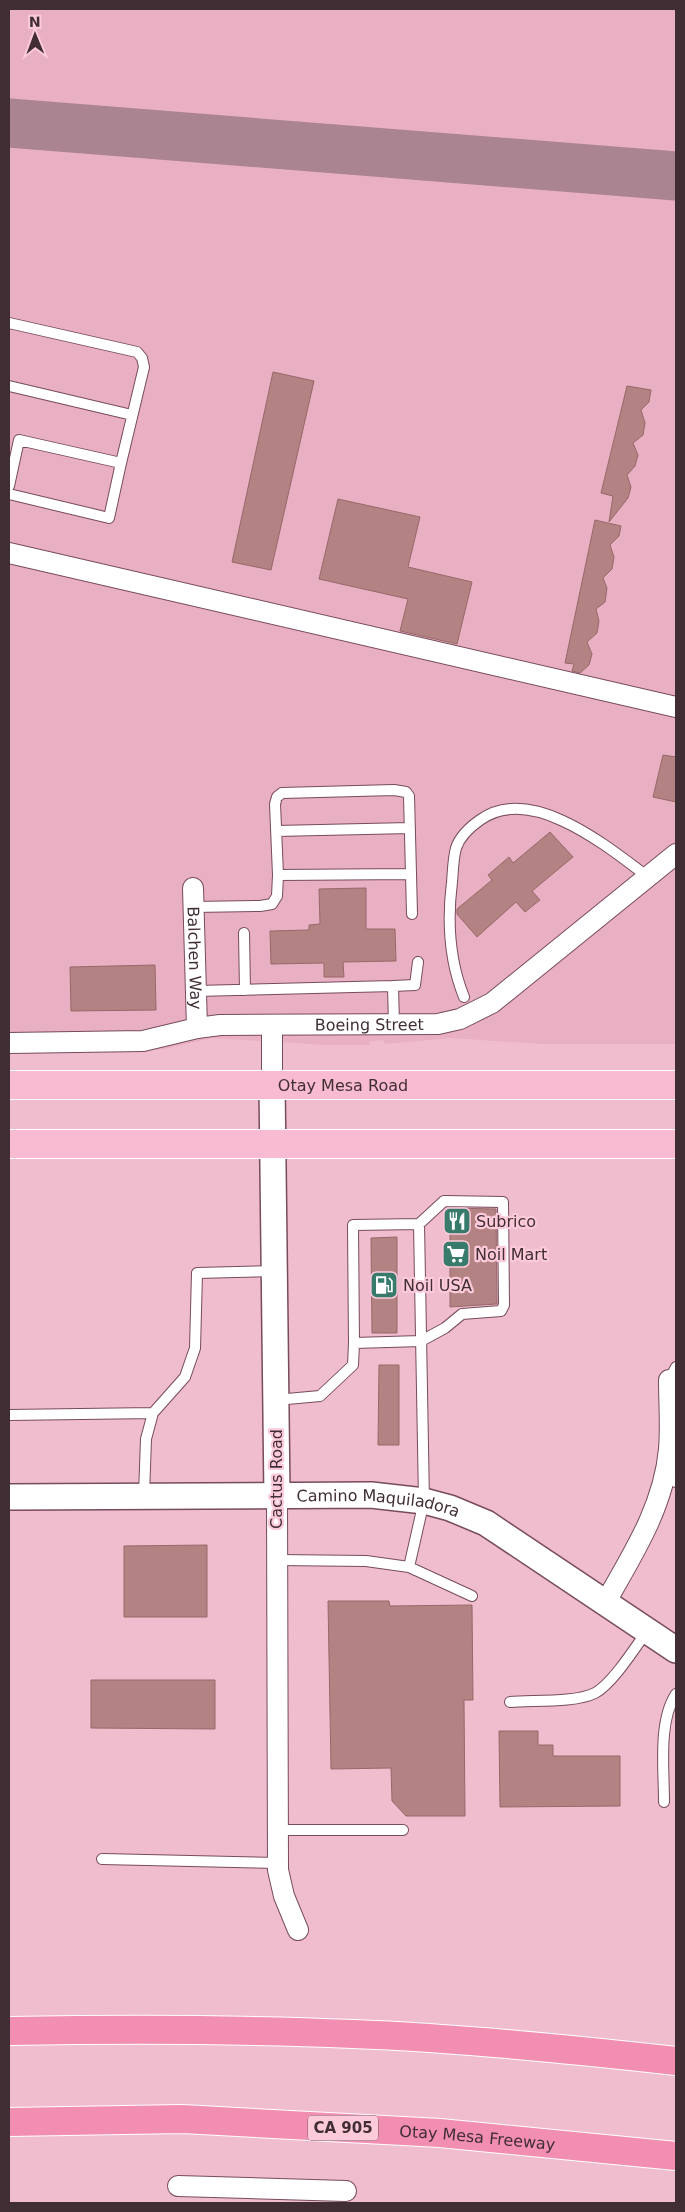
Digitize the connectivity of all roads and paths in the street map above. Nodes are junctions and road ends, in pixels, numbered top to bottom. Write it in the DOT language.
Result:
graph roads {
  1 [pos="9,323"];
  2 [pos="9,386"];
  3 [pos="132,415"];
  4 [pos="14,439"];
  5 [pos="121,463"];
  6 [pos="9,486"];
  7 [pos="9,494"];
  8 [pos="9,553"];
  9 [pos="676,707"];
  10 [pos="410,828"];
  11 [pos="276,831"];
  12 [pos="676,854"];
  13 [pos="411,874"];
  14 [pos="278,876"];
  15 [pos="648,877"];
  16 [pos="193,898"];
  17 [pos="412,914"];
  18 [pos="244,934"];
  19 [pos="418,962"];
  20 [pos="393,986"];
  21 [pos="245,990"];
  22 [pos="196,991"];
  23 [pos="464,997"];
  24 [pos="272,1025"];
  25 [pos="394,1025"];
  26 [pos="197,1028"];
  27 [pos="9,1042"];
  28 [pos="272,1084"];
  29 [pos="9,1085"];
  30 [pos="676,1085"];
  31 [pos="9,1144"];
  32 [pos="272,1144"];
  33 [pos="676,1144"];
  34 [pos="419,1224"];
  35 [pos="274,1271"];
  36 [pos="421,1341"];
  37 [pos="354,1343"];
  38 [pos="673,1373"];
  39 [pos="275,1400"];
  40 [pos="153,1414"];
  41 [pos="9,1415"];
  42 [pos="670,1480"];
  43 [pos="144,1496"];
  44 [pos="276,1496"];
  45 [pos="9,1497"];
  46 [pos="424,1501"];
  47 [pos="277,1560"];
  48 [pos="409,1567"];
  49 [pos="472,1596"];
  50 [pos="605,1602"];
  51 [pos="648,1630"];
  52 [pos="676,1650"];
  53 [pos="676,1694"];
  54 [pos="510,1702"];
  55 [pos="664,1802"];
  56 [pos="278,1830"];
  57 [pos="404,1830"];
  58 [pos="102,1859"];
  59 [pos="278,1863"];
  60 [pos="298,1930"];
  61 [pos="9,2031"];
  62 [pos="676,2061"];
  63 [pos="9,2122"];
  64 [pos="676,2156"];
  65 [pos="178,2186"];
  66 [pos="346,2192"];
  67 [pos="281,2196"];
  1 -- 3 [label="lane"];
  2 -- 3 [label="lane"];
  3 -- 5 [label="lane"];
  4 -- 5 [label="lane"];
  4 -- 6 [label="lane"];
  5 -- 7 [label="lane"];
  8 -- 9 [label="street"];
  10 -- 11 [label="lane"];
  10 -- 11 [label="lane"];
  10 -- 13 [label="lane"];
  11 -- 14 [label="lane"];
  12 -- 15 [label="street, Boeing Street"];
  13 -- 14 [label="lane"];
  13 -- 17 [label="lane"];
  14 -- 16 [label="lane"];
  15 -- 23 [label="lane"];
  15 -- 25 [label="street, Boeing Street"];
  16 -- 22 [label="street, Balchen Way"];
  18 -- 21 [label="lane"];
  19 -- 20 [label="lane"];
  20 -- 21 [label="lane"];
  20 -- 25 [label="lane"];
  21 -- 22 [label="lane"];
  22 -- 26 [label="street, Balchen Way"];
  24 -- 25 [label="street, Boeing Street"];
  24 -- 26 [label="street, Boeing Street"];
  24 -- 28 [label="street, Cactus Road"];
  26 -- 27 [label="street, Boeing Street"];
  28 -- 29 [label="main road, Otay Mesa Road"];
  28 -- 30 [label="main road, Otay Mesa Road"];
  28 -- 32 [label="street, Cactus Road"];
  31 -- 32 [label="main road"];
  32 -- 33 [label="main road"];
  32 -- 35 [label="street, Cactus Road"];
  34 -- 36 [label="lane"];
  34 -- 36 [label="lane"];
  34 -- 37 [label="lane"];
  35 -- 39 [label="street, Cactus Road"];
  35 -- 40 [label="lane"];
  36 -- 37 [label="lane"];
  36 -- 46 [label="lane"];
  37 -- 39 [label="lane"];
  38 -- 42 [label="street"];
  39 -- 44 [label="street, Cactus Road"];
  40 -- 41 [label="lane"];
  40 -- 43 [label="lane"];
  42 -- 50 [label="street"];
  43 -- 44 [label="street, Camino Maquiladora"];
  43 -- 45 [label="street, Camino Maquiladora"];
  44 -- 46 [label="street, Camino Maquiladora"];
  44 -- 47 [label="street, Cactus Road"];
  46 -- 48 [label="lane"];
  46 -- 50 [label="street, Camino Maquiladora"];
  47 -- 48 [label="lane"];
  47 -- 56 [label="street, Cactus Road"];
  48 -- 49 [label="lane"];
  50 -- 51 [label="street, Camino Maquiladora"];
  51 -- 52 [label="street, Camino Maquiladora"];
  51 -- 54 [label="lane"];
  53 -- 55 [label="lane"];
  56 -- 57 [label="lane"];
  56 -- 59 [label="street, Cactus Road"];
  58 -- 59 [label="lane"];
  59 -- 60 [label="street, Cactus Road"];
  61 -- 62 [label="highway"];
  63 -- 64 [label="highway, Otay Mesa Freeway / CA 905"];
  65 -- 67 [label="street"];
  66 -- 67 [label="street"];
}
